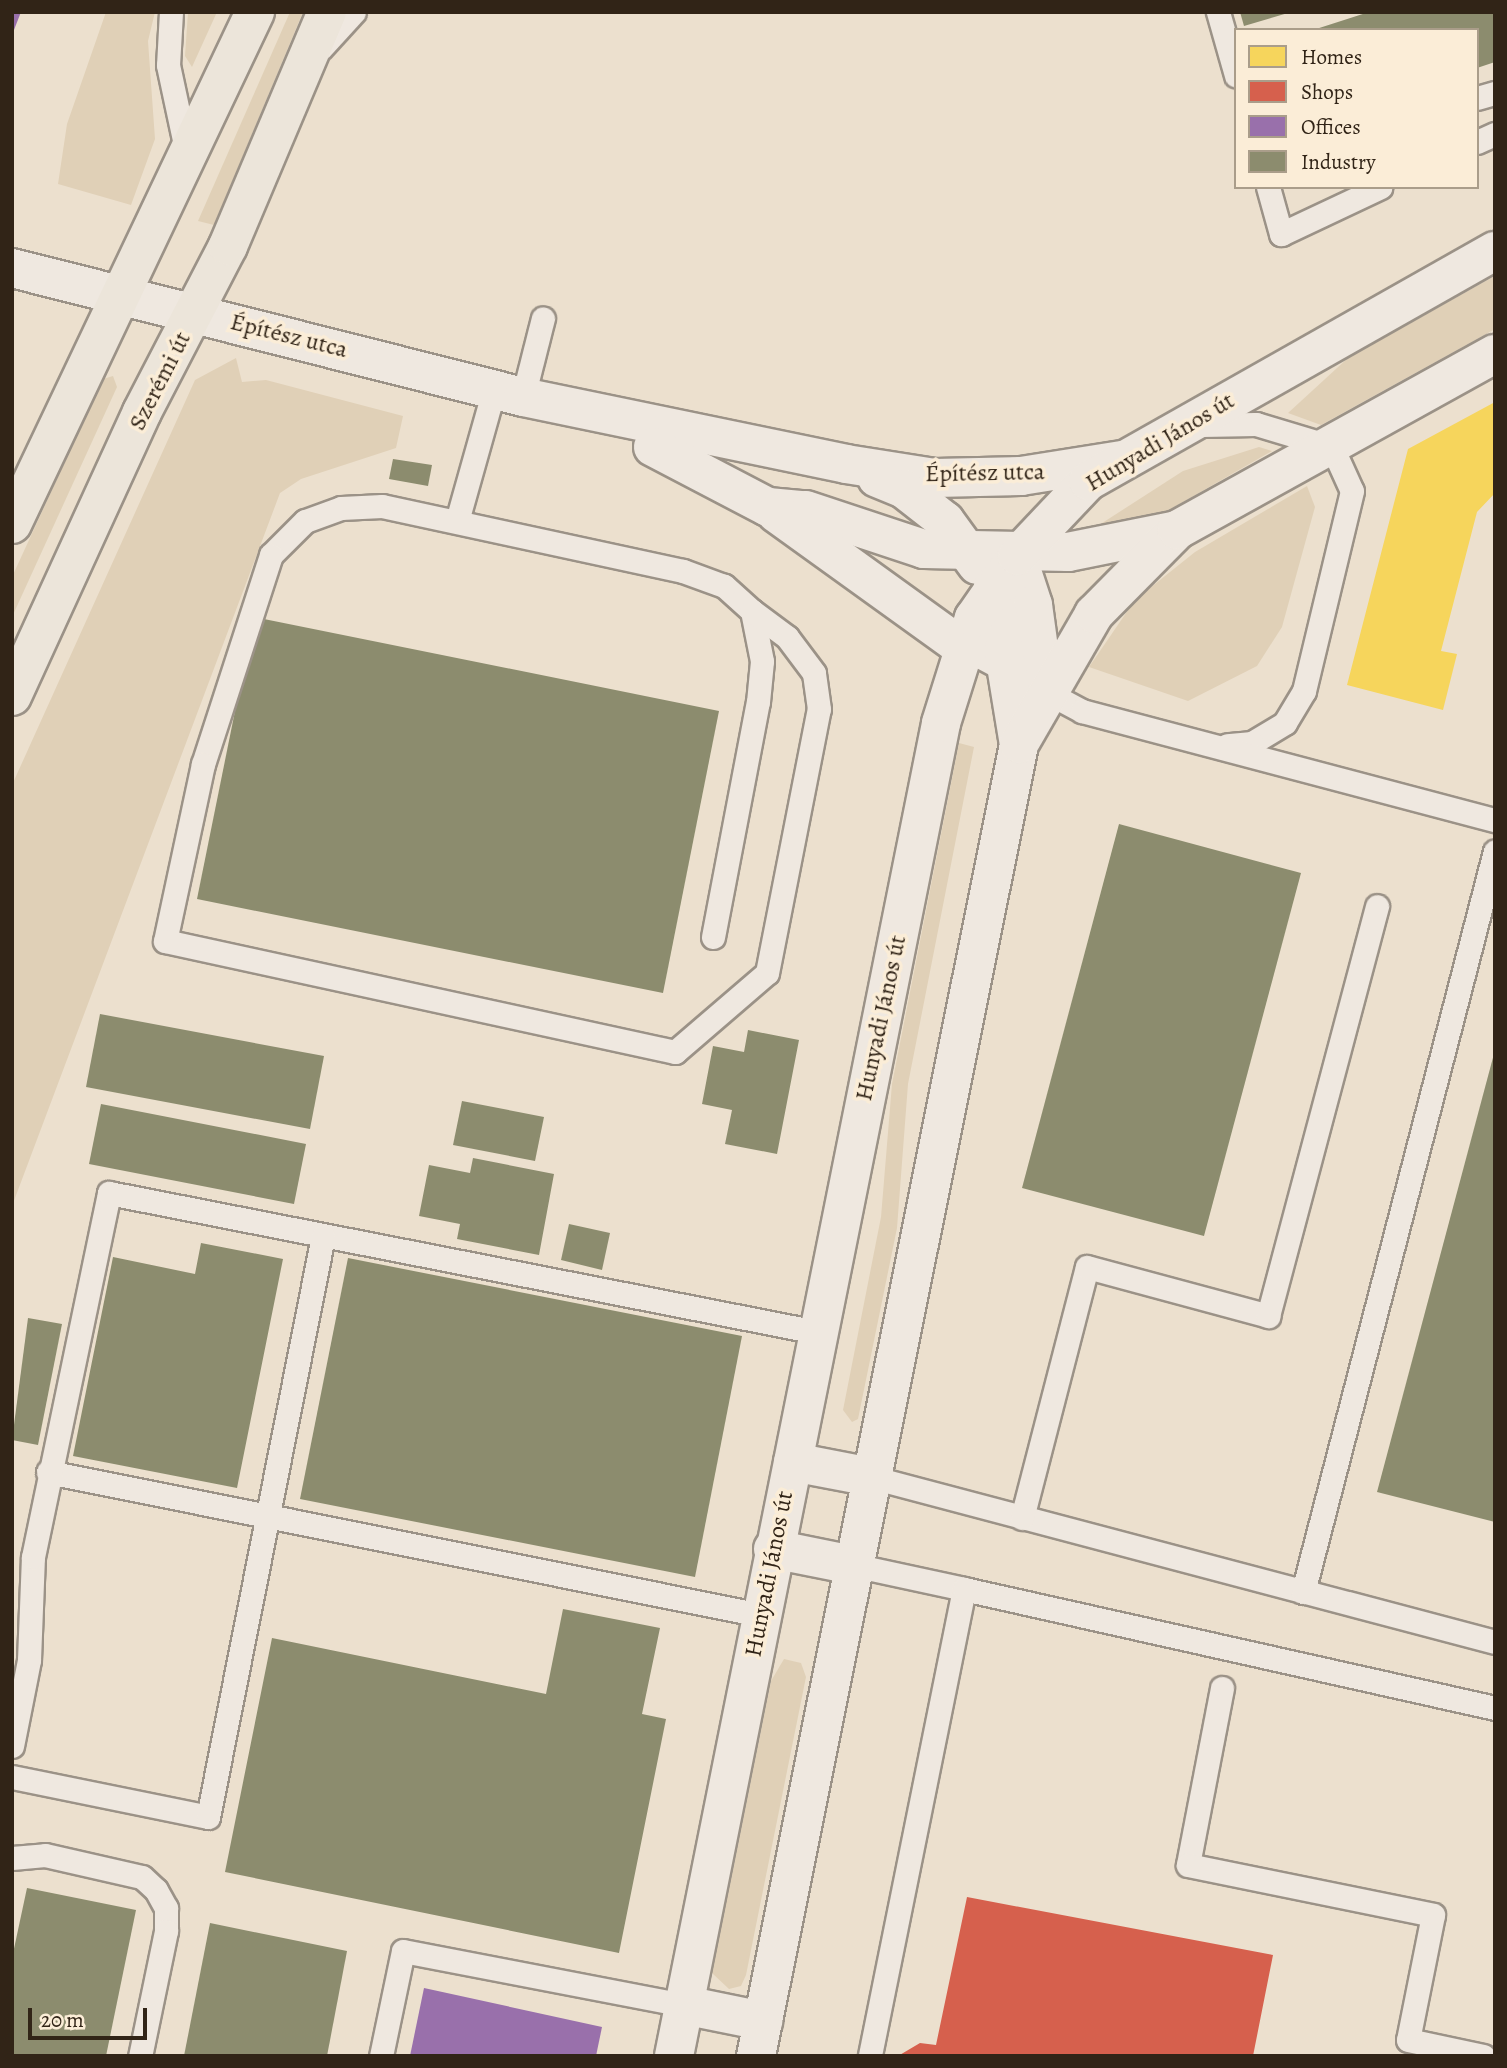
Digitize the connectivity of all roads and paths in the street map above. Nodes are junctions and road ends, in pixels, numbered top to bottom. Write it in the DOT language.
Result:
graph roads {
  1 [pos="171,12"];
  2 [pos="255,12"];
  3 [pos="327,12"];
  4 [pos="354,12"];
  5 [pos="1217,12"];
  6 [pos="306,65"];
  7 [pos="1234,68"];
  8 [pos="1495,134"];
  9 [pos="1479,141"];
  10 [pos="189,161"];
  11 [pos="1269,189"];
  12 [pos="1377,189"];
  13 [pos="1495,251"];
  14 [pos="12,268"];
  15 [pos="124,295"];
  16 [pos="194,313"];
  17 [pos="543,318"];
  18 [pos="1495,354"];
  19 [pos="509,393"];
  20 [pos="1181,427"];
  21 [pos="1332,447"];
  22 [pos="1124,460"];
  23 [pos="846,464"];
  24 [pos="768,508"];
  25 [pos="457,522"];
  26 [pos="12,524"];
  27 [pos="1177,530"];
  28 [pos="966,551"];
  29 [pos="1017,555"];
  30 [pos="993,586"];
  31 [pos="752,611"];
  32 [pos="962,647"];
  33 [pos="1009,675"];
  34 [pos="1045,693"];
  35 [pos="12,696"];
  36 [pos="1019,744"];
  37 [pos="1217,746"];
  38 [pos="1495,820"];
  39 [pos="1495,851"];
  40 [pos="1377,905"];
  41 [pos="713,937"];
  42 [pos="323,1236"];
  43 [pos="817,1332"];
  44 [pos="793,1462"];
  45 [pos="48,1472"];
  46 [pos="871,1478"];
  47 [pos="268,1514"];
  48 [pos="1022,1518"];
  49 [pos="773,1549"];
  50 [pos="853,1565"];
  51 [pos="964,1589"];
  52 [pos="1303,1592"];
  53 [pos="761,1615"];
  54 [pos="1495,1642"];
  55 [pos="1222,1688"];
  56 [pos="1495,1708"];
  57 [pos="12,1746"];
  58 [pos="12,1777"];
  59 [pos="12,1858"];
  60 [pos="684,2005"];
  61 [pos="759,2038"];
  62 [pos="140,2056"];
  63 [pos="381,2056"];
  64 [pos="674,2056"];
  65 [pos="870,2056"];
  66 [pos="1483,2056"];
  1 -- 10 [label="lane"];
  2 -- 10 [label="main road"];
  3 -- 6 [label="main road, Szerémi út"];
  4 -- 6 [label="lane, Szerémi út"];
  5 -- 7 [label="lane"];
  6 -- 16 [label="main road, Szerémi út"];
  8 -- 9 [label="lane"];
  10 -- 15 [label="main road"];
  11 -- 12 [label="lane"];
  13 -- 20 [label="main road, Hunyadi János út"];
  14 -- 15 [label="main road, Építész utca"];
  15 -- 16 [label="main road, Építész utca"];
  15 -- 26 [label="main road"];
  16 -- 19 [label="main road, Építész utca"];
  16 -- 35 [label="main road, Szerémi út"];
  17 -- 19 [label="lane"];
  18 -- 21 [label="main road"];
  19 -- 23 [label="main road, Építész utca"];
  19 -- 24 [label="main road, Építész utca"];
  19 -- 25 [label="lane"];
  20 -- 21 [label="lane"];
  20 -- 22 [label="main road, Hunyadi János út"];
  21 -- 27 [label="main road"];
  21 -- 37 [label="lane"];
  22 -- 23 [label="main road, Építész utca"];
  22 -- 29 [label="main road, Hunyadi János út"];
  23 -- 28 [label="main road, Építész utca"];
  24 -- 28 [label="main road, Építész utca"];
  24 -- 32 [label="main road, Építész utca"];
  25 -- 31 [label="lane"];
  25 -- 31 [label="lane"];
  27 -- 29 [label="main road, Építész utca"];
  27 -- 34 [label="main road"];
  28 -- 29 [label="main road, Építész utca"];
  28 -- 30 [label="main road, Építész utca"];
  29 -- 30 [label="main road, Hunyadi János út"];
  29 -- 34 [label="main road"];
  30 -- 32 [label="main road, Hunyadi János út"];
  30 -- 33 [label="main road"];
  31 -- 41 [label="lane"];
  32 -- 33 [label="lane"];
  32 -- 43 [label="main road, Hunyadi János út"];
  33 -- 34 [label="lane"];
  33 -- 36 [label="main road"];
  34 -- 36 [label="main road"];
  34 -- 37 [label="lane"];
  36 -- 46 [label="main road"];
  37 -- 38 [label="lane"];
  39 -- 52 [label="lane"];
  40 -- 48 [label="lane"];
  42 -- 43 [label="lane"];
  42 -- 45 [label="lane"];
  42 -- 47 [label="lane"];
  43 -- 44 [label="main road, Hunyadi János út"];
  44 -- 46 [label="main road"];
  44 -- 49 [label="main road, Hunyadi János út"];
  45 -- 47 [label="lane"];
  45 -- 57 [label="lane"];
  46 -- 48 [label="lane"];
  46 -- 50 [label="main road"];
  47 -- 53 [label="lane"];
  47 -- 58 [label="lane"];
  48 -- 52 [label="lane"];
  49 -- 50 [label="main road"];
  49 -- 53 [label="main road, Hunyadi János út"];
  50 -- 51 [label="lane"];
  50 -- 61 [label="main road"];
  51 -- 56 [label="lane"];
  51 -- 65 [label="lane"];
  52 -- 54 [label="lane"];
  53 -- 60 [label="main road, Hunyadi János út"];
  55 -- 66 [label="lane"];
  59 -- 62 [label="lane"];
  60 -- 61 [label="main road"];
  60 -- 63 [label="lane"];
  60 -- 64 [label="main road, Hunyadi János út"];
}
